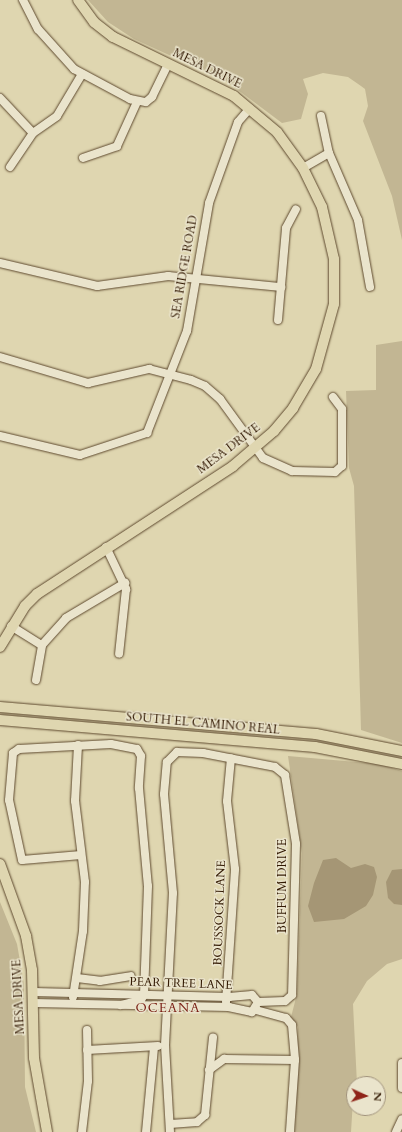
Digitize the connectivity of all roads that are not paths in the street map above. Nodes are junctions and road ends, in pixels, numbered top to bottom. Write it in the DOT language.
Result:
graph roads {
  1 [pos="23,0"];
  2 [pos="78,0"];
  3 [pos="168,64"];
  4 [pos="82,74"];
  5 [pos="0,98"];
  6 [pos="138,102"];
  7 [pos="250,108"];
  8 [pos="322,116"];
  9 [pos="33,133"];
  10 [pos="329,153"];
  11 [pos="83,158"];
  12 [pos="10,167"];
  13 [pos="303,168"];
  14 [pos="296,209"];
  15 [pos="0,263"];
  16 [pos="196,278"];
  17 [pos="281,287"];
  18 [pos="370,287"];
  19 [pos="278,320"];
  20 [pos="0,357"];
  21 [pos="172,374"];
  22 [pos="333,397"];
  23 [pos="0,436"];
  24 [pos="255,449"];
  25 [pos="106,548"];
  26 [pos="124,583"];
  27 [pos="11,626"];
  28 [pos="42,645"];
  29 [pos="0,647"];
  30 [pos="118,654"];
  31 [pos="36,680"];
  32 [pos="0,707"];
  33 [pos="0,720"];
  34 [pos="78,746"];
  35 [pos="402,751"];
  36 [pos="231,758"];
  37 [pos="402,764"];
  38 [pos="81,855"];
  39 [pos="0,864"];
  40 [pos="131,976"];
  41 [pos="77,978"];
  42 [pos="34,992"];
  43 [pos="75,993"];
  44 [pos="144,995"];
  45 [pos="168,996"];
  46 [pos="229,997"];
  47 [pos="34,1003"];
  48 [pos="54,1003"];
  49 [pos="122,1004"];
  50 [pos="167,1006"];
  51 [pos="257,1006"];
  52 [pos="206,1007"];
  53 [pos="87,1030"];
  54 [pos="213,1037"];
  55 [pos="165,1045"];
  56 [pos="154,1047"];
  57 [pos="87,1050"];
  58 [pos="295,1060"];
  59 [pos="402,1062"];
  60 [pos="209,1070"];
  61 [pos="402,1088"];
  62 [pos="402,1119"];
  63 [pos="170,1128"];
  64 [pos="47,1132"];
  65 [pos="82,1132"];
  66 [pos="146,1132"];
  67 [pos="290,1132"];
  68 [pos="396,1132"];
  1 -- 4 [label="street"];
  2 -- 3 [label="main road, MESA DRIVE"];
  3 -- 6 [label="street"];
  3 -- 7 [label="main road, MESA DRIVE"];
  4 -- 6 [label="street"];
  4 -- 9 [label="street"];
  5 -- 9 [label="street"];
  6 -- 11 [label="street"];
  7 -- 13 [label="main road, MESA DRIVE"];
  7 -- 16 [label="street, SEA RIDGE ROAD"];
  8 -- 10 [label="street"];
  9 -- 12 [label="street"];
  10 -- 13 [label="street"];
  10 -- 18 [label="street"];
  13 -- 24 [label="main road, MESA DRIVE"];
  14 -- 17 [label="street"];
  15 -- 16 [label="street"];
  16 -- 17 [label="street"];
  16 -- 21 [label="street, SEA RIDGE ROAD"];
  17 -- 19 [label="street"];
  20 -- 21 [label="street"];
  21 -- 23 [label="street, SEA RIDGE ROAD"];
  21 -- 24 [label="street"];
  22 -- 24 [label="street"];
  24 -- 25 [label="main road, MESA DRIVE"];
  25 -- 26 [label="street"];
  25 -- 27 [label="main road, MESA DRIVE"];
  26 -- 28 [label="street"];
  26 -- 30 [label="street"];
  27 -- 28 [label="street"];
  27 -- 29 [label="main road, MESA DRIVE"];
  28 -- 31 [label="street"];
  32 -- 35 [label="main road, SOUTH EL CAMINO REAL"];
  33 -- 37 [label="main road, SOUTH EL CAMINO REAL"];
  34 -- 38 [label="street"];
  34 -- 38 [label="street"];
  34 -- 44 [label="street"];
  36 -- 45 [label="street"];
  36 -- 46 [label="street, BOUSSOCK LANE"];
  36 -- 51 [label="street, BUFFUM DRIVE"];
  38 -- 41 [label="street"];
  39 -- 42 [label="main road, MESA DRIVE"];
  40 -- 41 [label="street"];
  41 -- 43 [label="street"];
  42 -- 43 [label="street, PEAR TREE LANE"];
  42 -- 47 [label="main road, MESA DRIVE"];
  43 -- 44 [label="street, PEAR TREE LANE"];
  43 -- 48 [label="street"];
  44 -- 45 [label="street, PEAR TREE LANE"];
  44 -- 49 [label="street"];
  45 -- 46 [label="street, PEAR TREE LANE"];
  45 -- 50 [label="street"];
  46 -- 51 [label="street, PEAR TREE LANE"];
  46 -- 52 [label="street"];
  47 -- 48 [label="street, PEAR TREE LANE"];
  47 -- 64 [label="main road, MESA DRIVE"];
  48 -- 49 [label="street, PEAR TREE LANE"];
  49 -- 50 [label="street, PEAR TREE LANE"];
  50 -- 52 [label="street, PEAR TREE LANE"];
  50 -- 55 [label="street"];
  51 -- 52 [label="street, PEAR TREE LANE"];
  51 -- 58 [label="street"];
  53 -- 57 [label="street"];
  54 -- 60 [label="street"];
  55 -- 56 [label="street"];
  55 -- 63 [label="street"];
  56 -- 57 [label="street"];
  56 -- 66 [label="street"];
  57 -- 65 [label="street"];
  58 -- 60 [label="street"];
  58 -- 67 [label="street"];
  59 -- 61 [label="street"];
  60 -- 63 [label="street"];
  62 -- 68 [label="street"];
}
